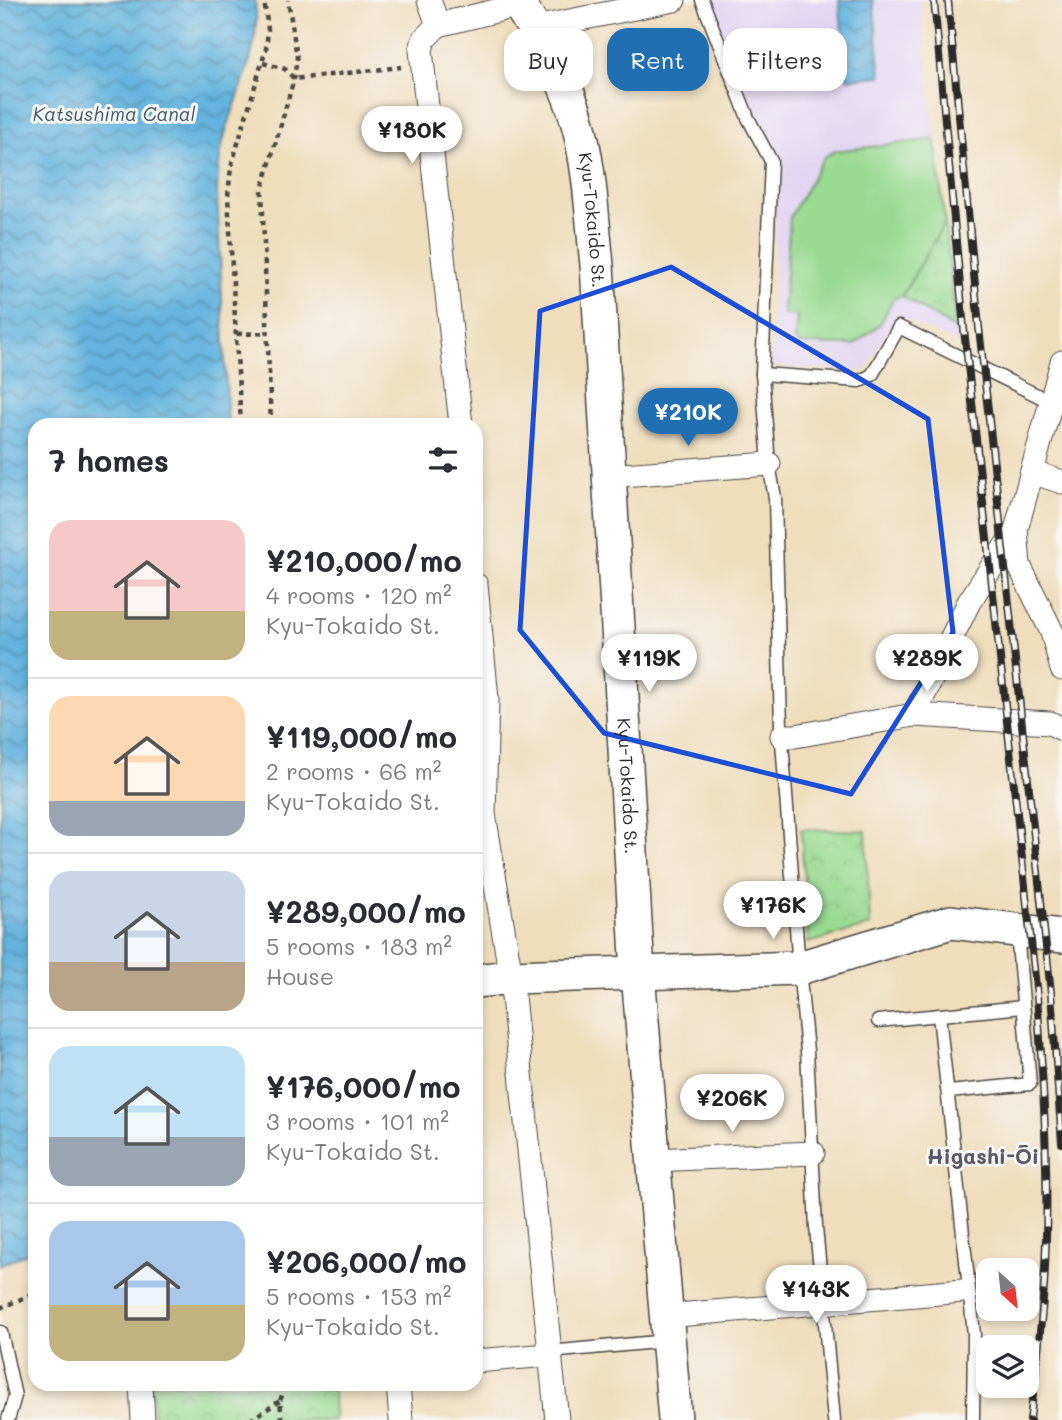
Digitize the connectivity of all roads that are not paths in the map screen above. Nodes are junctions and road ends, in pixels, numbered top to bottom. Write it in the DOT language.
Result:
graph roads {
  1 [pos="429,0"];
  2 [pos="674,0"];
  3 [pos="702,0"];
  4 [pos="524,11"];
  5 [pos="438,25"];
  6 [pos="1062,362"];
  7 [pos="762,374"];
  8 [pos="1051,402"];
  9 [pos="460,418"];
  10 [pos="769,464"];
  11 [pos="1032,472"];
  12 [pos="610,475"];
  13 [pos="1062,482"];
  14 [pos="1016,530"];
  15 [pos="483,667"];
  16 [pos="1062,670"];
  17 [pos="914,715"];
  18 [pos="1062,729"];
  19 [pos="782,736"];
  20 [pos="1017,928"];
  21 [pos="1062,936"];
  22 [pos="799,968"];
  23 [pos="638,973"];
  24 [pos="511,977"];
  25 [pos="483,980"];
  26 [pos="1023,1007"];
  27 [pos="939,1015"];
  28 [pos="878,1021"];
  29 [pos="949,1092"];
  30 [pos="813,1153"];
  31 [pos="653,1160"];
  32 [pos="966,1290"];
  33 [pos="823,1303"];
  34 [pos="666,1329"];
  35 [pos="1,1332"];
  36 [pos="549,1353"];
  37 [pos="483,1360"];
  38 [pos="142,1391"];
  39 [pos="399,1391"];
  40 [pos="8,1420"];
  41 [pos="142,1420"];
  42 [pos="401,1420"];
  43 [pos="557,1420"];
  44 [pos="675,1420"];
  45 [pos="834,1420"];
  46 [pos="973,1420"];
  1 -- 5 [label="street"];
  2 -- 4 [label="street"];
  3 -- 7 [label="lane"];
  4 -- 5 [label="street"];
  4 -- 12 [label="street, Kyu-Tokaido St."];
  5 -- 9 [label="street"];
  6 -- 8 [label="street"];
  7 -- 8 [label="lane"];
  7 -- 10 [label="lane"];
  8 -- 11 [label="street"];
  10 -- 12 [label="street"];
  10 -- 19 [label="lane"];
  11 -- 13 [label="street"];
  11 -- 14 [label="street"];
  12 -- 23 [label="street, Kyu-Tokaido St."];
  14 -- 16 [label="street"];
  14 -- 17 [label="street"];
  15 -- 24 [label="street"];
  17 -- 18 [label="street"];
  17 -- 19 [label="street"];
  19 -- 22 [label="lane"];
  20 -- 21 [label="street"];
  20 -- 22 [label="street"];
  20 -- 26 [label="lane"];
  22 -- 23 [label="street"];
  22 -- 30 [label="lane"];
  23 -- 24 [label="street"];
  23 -- 31 [label="street, Kyu-Tokaido St."];
  24 -- 25 [label="street"];
  24 -- 36 [label="street"];
  26 -- 27 [label="lane"];
  26 -- 29 [label="lane"];
  27 -- 28 [label="lane"];
  27 -- 29 [label="lane"];
  29 -- 32 [label="lane"];
  30 -- 31 [label="street"];
  30 -- 33 [label="lane"];
  31 -- 34 [label="street, Kyu-Tokaido St."];
  32 -- 33 [label="street"];
  32 -- 46 [label="lane"];
  33 -- 34 [label="street"];
  33 -- 45 [label="lane"];
  34 -- 36 [label="lane"];
  34 -- 44 [label="street, Kyu-Tokaido St."];
  35 -- 40 [label="lane"];
  36 -- 37 [label="street"];
  36 -- 43 [label="street"];
  38 -- 41 [label="street"];
  39 -- 42 [label="street"];
}
